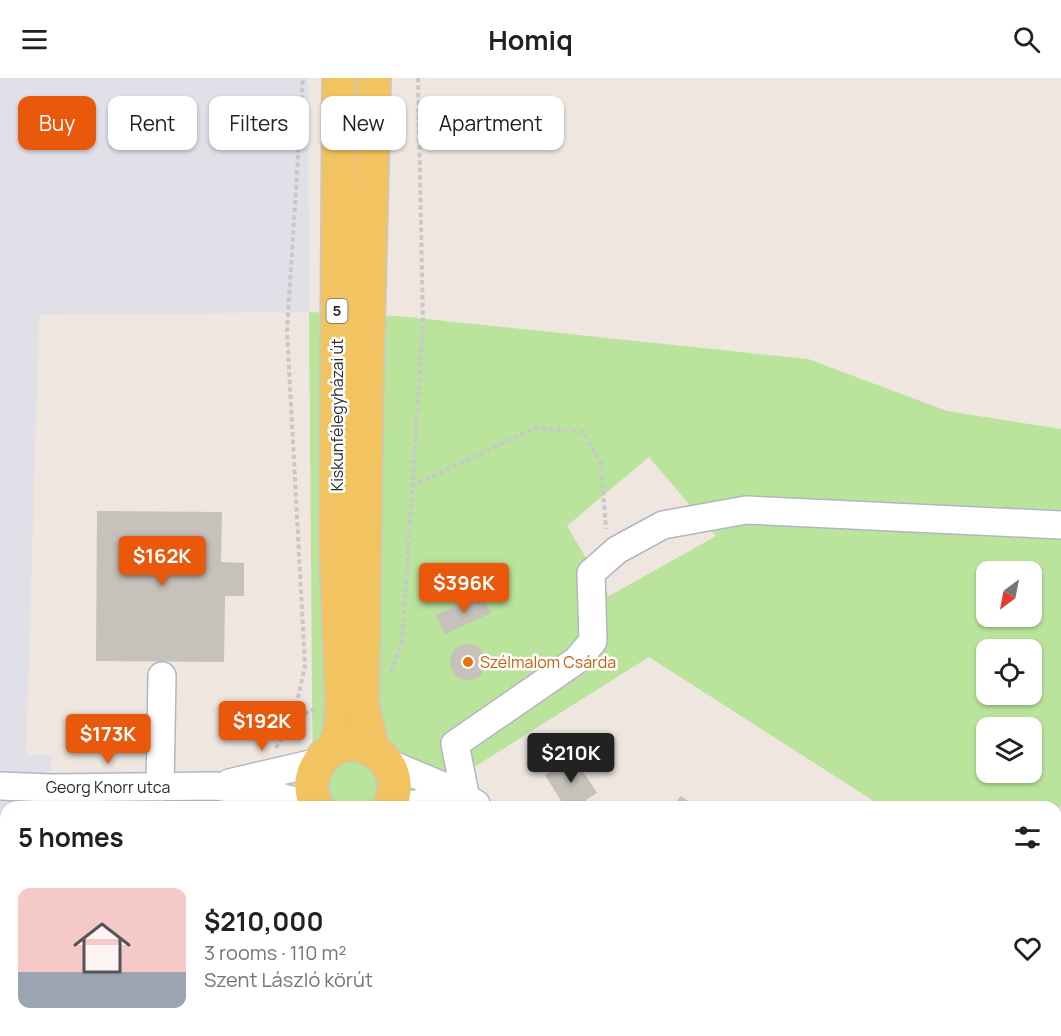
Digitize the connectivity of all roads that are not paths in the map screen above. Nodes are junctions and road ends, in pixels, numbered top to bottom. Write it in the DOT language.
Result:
graph roads {
  1 [pos="339,78"];
  2 [pos="374,78"];
  3 [pos="1061,525"];
  4 [pos="162,676"];
  5 [pos="326,756"];
  6 [pos="380,757"];
  7 [pos="0,786"];
  8 [pos="160,787"];
  9 [pos="217,797"];
  10 [pos="76,798"];
  11 [pos="295,801"];
  12 [pos="314,801"];
  13 [pos="391,801"];
  14 [pos="467,801"];
  15 [pos="470,801"];
  1 -- 5 [label="main road, Kiskunfélegyházai út / 5"];
  2 -- 6 [label="main road, Kiskunfélegyházai út / 5"];
  3 -- 15 [label="street"];
  4 -- 8 [label="street"];
  5 -- 6 [label="main road"];
  5 -- 9 [label="street, Georg Knorr utca"];
  5 -- 12 [label="main road, 5"];
  6 -- 13 [label="main road, 5"];
  6 -- 14 [label="street"];
  7 -- 10 [label="street, Georg Knorr utca"];
  8 -- 9 [label="street, Georg Knorr utca"];
  8 -- 10 [label="street, Georg Knorr utca"];
  9 -- 11 [label="street, Georg Knorr utca"];
}
